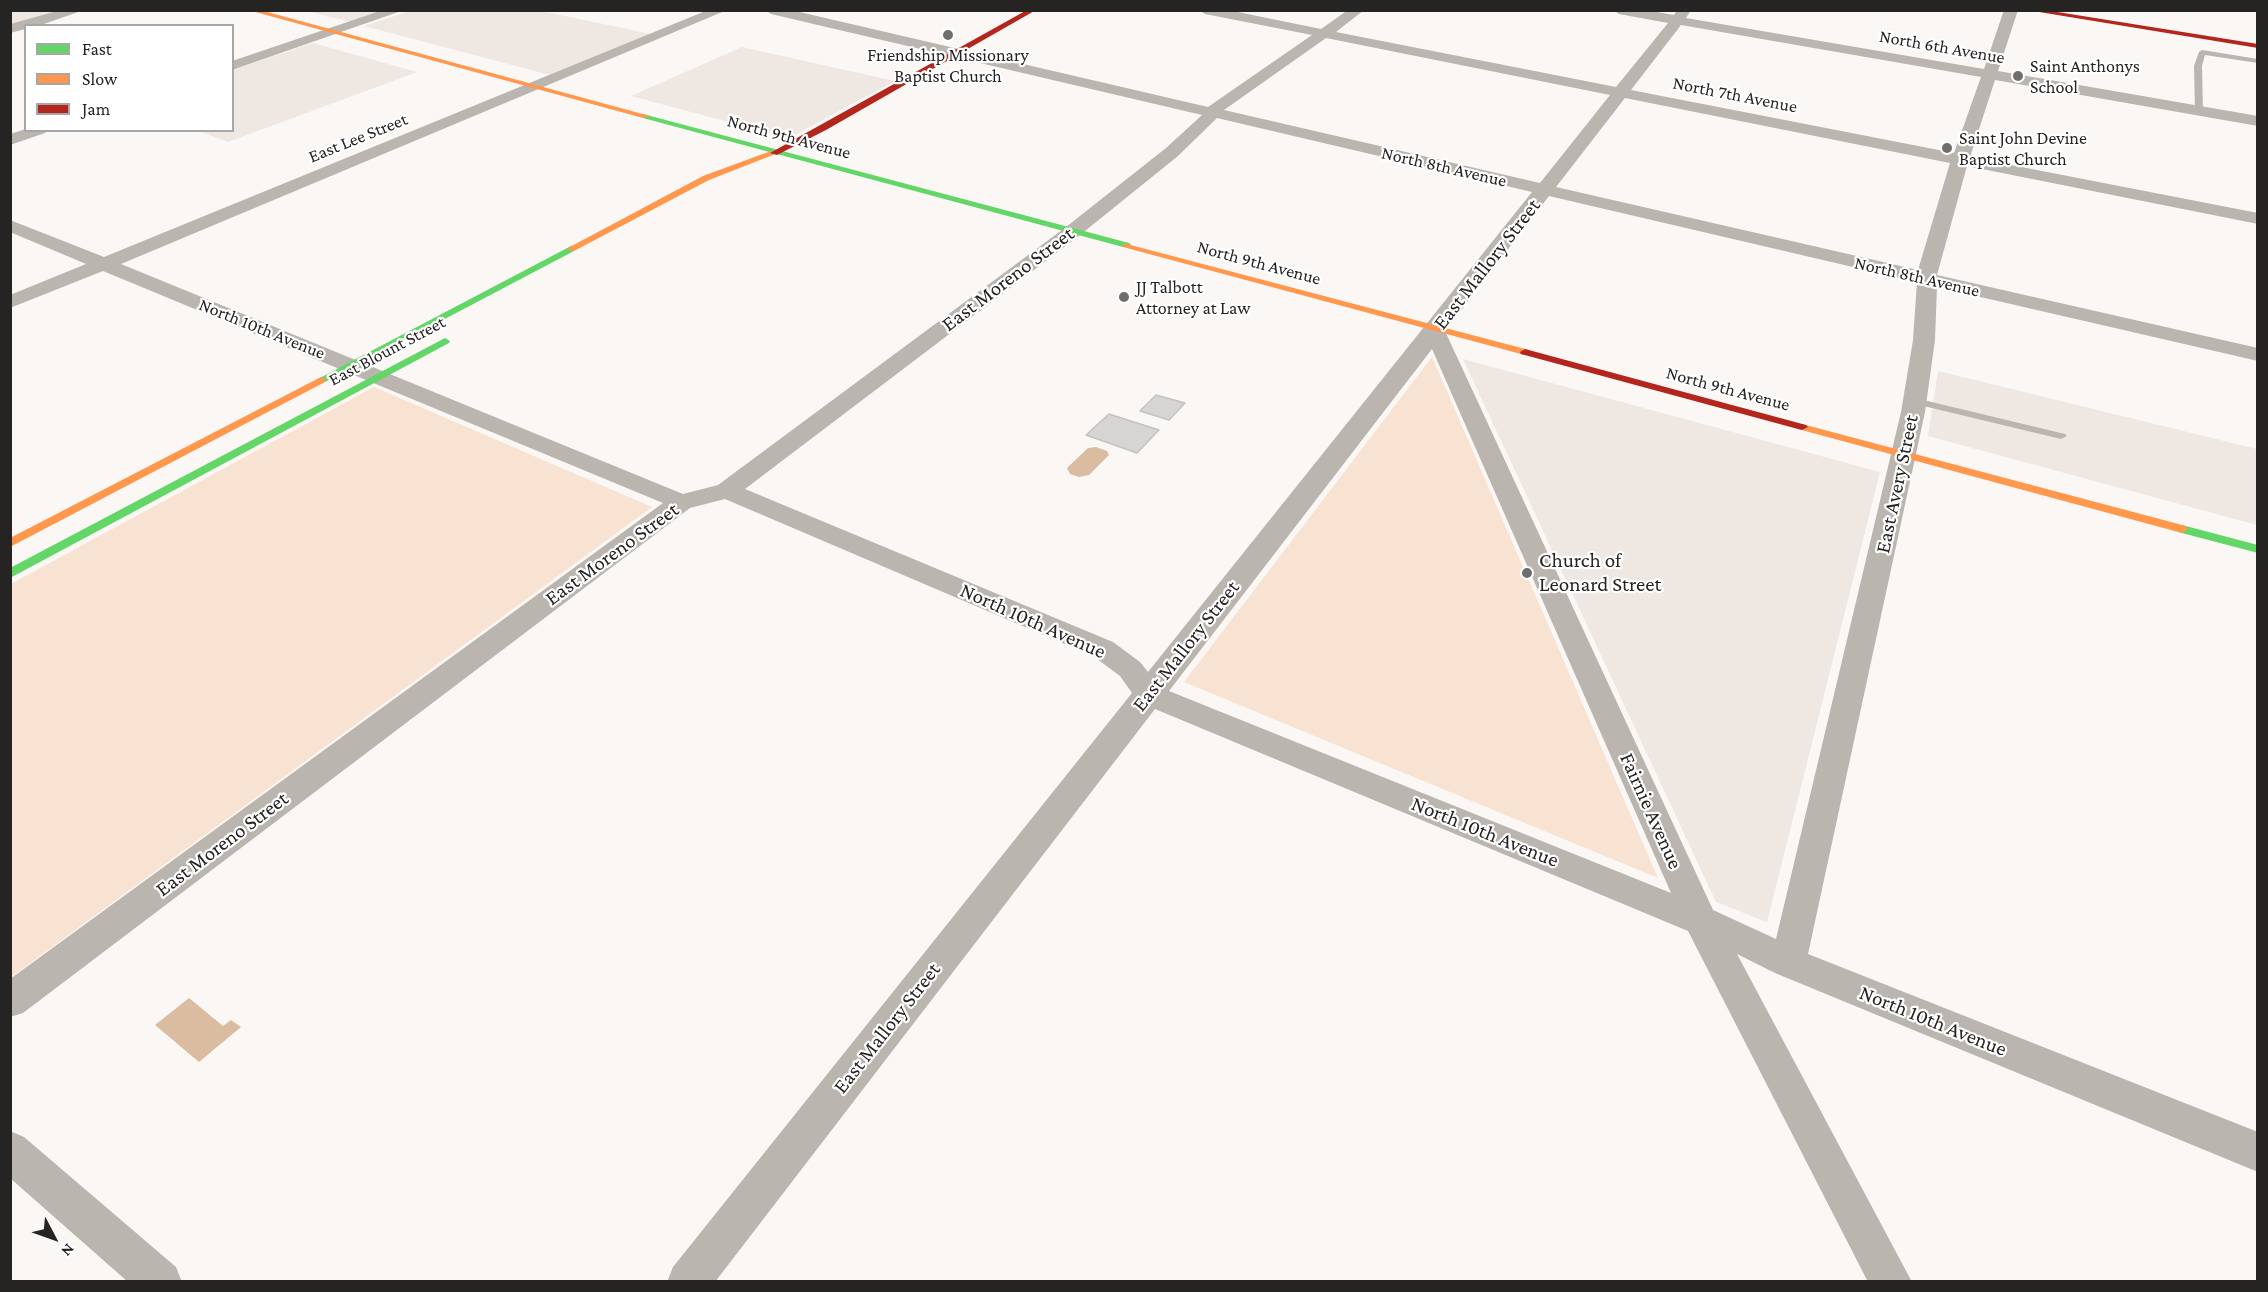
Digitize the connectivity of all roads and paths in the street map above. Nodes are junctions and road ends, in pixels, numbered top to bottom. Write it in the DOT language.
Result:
graph roads {
  1 [pos="78,10"];
  2 [pos="251,10"];
  3 [pos="398,10"];
  4 [pos="721,10"];
  5 [pos="771,10"];
  6 [pos="1033,10"];
  7 [pos="1205,10"];
  8 [pos="1358,10"];
  9 [pos="1619,10"];
  10 [pos="2011,10"];
  11 [pos="2030,10"];
  12 [pos="1681,16"];
  13 [pos="28,24"];
  14 [pos="333,32"];
  15 [pos="1323,34"];
  16 [pos="2258,46"];
  17 [pos="953,53"];
  18 [pos="2258,61"];
  19 [pos="234,65"];
  20 [pos="1989,75"];
  21 [pos="534,87"];
  22 [pos="1621,93"];
  23 [pos="2199,111"];
  24 [pos="1211,112"];
  25 [pos="2258,121"];
  26 [pos="33,132"];
  27 [pos="10,140"];
  28 [pos="776,152"];
  29 [pos="1960,160"];
  30 [pos="742,179"];
  31 [pos="1545,190"];
  32 [pos="2258,219"];
  33 [pos="10,225"];
  34 [pos="1072,231"];
  35 [pos="104,264"];
  36 [pos="1926,279"];
  37 [pos="10,302"];
  38 [pos="1434,330"];
  39 [pos="461,332"];
  40 [pos="2258,355"];
  41 [pos="349,365"];
  42 [pos="378,377"];
  43 [pos="1915,401"];
  44 [pos="2061,436"];
  45 [pos="1905,455"];
  46 [pos="727,491"];
  47 [pos="681,501"];
  48 [pos="10,543"];
  49 [pos="2258,549"];
  50 [pos="10,574"];
  51 [pos="1148,694"];
  52 [pos="1700,920"];
  53 [pos="1788,962"];
  54 [pos="10,1001"];
  55 [pos="10,1151"];
  56 [pos="2258,1152"];
  57 [pos="161,1281"];
  58 [pos="688,1281"];
  59 [pos="1891,1281"];
  1 -- 13 [label="street"];
  2 -- 14 [label="main road, North 9th Avenue"];
  3 -- 14 [label="street"];
  4 -- 21 [label="street, East Lee Street"];
  5 -- 17 [label="street, North 8th Avenue"];
  6 -- 17 [label="main road, East Blount Street"];
  7 -- 15 [label="street, North 7th Avenue"];
  8 -- 15 [label="street, East Moreno Street"];
  9 -- 12 [label="street, North 6th Avenue"];
  10 -- 20 [label="street, East Avery Street"];
  11 -- 16 [label="main road"];
  12 -- 20 [label="street, North 6th Avenue"];
  12 -- 22 [label="street, East Mallory Street"];
  14 -- 19 [label="street"];
  14 -- 21 [label="main road, North 9th Avenue"];
  15 -- 22 [label="street, North 7th Avenue"];
  15 -- 24 [label="street, East Moreno Street"];
  17 -- 24 [label="street, North 8th Avenue"];
  17 -- 28 [label="main road, East Blount Street"];
  18 -- 23 [label="lane"];
  20 -- 23 [label="street, North 6th Avenue"];
  20 -- 29 [label="street, East Avery Street"];
  21 -- 28 [label="main road, North 9th Avenue"];
  21 -- 35 [label="street, East Lee Street"];
  22 -- 29 [label="street, North 7th Avenue"];
  22 -- 31 [label="street, East Mallory Street"];
  23 -- 25 [label="street, North 6th Avenue"];
  24 -- 31 [label="street, North 8th Avenue"];
  24 -- 34 [label="street, East Moreno Street"];
  26 -- 27 [label="street"];
  28 -- 30 [label="main road, East Blount Street"];
  28 -- 34 [label="main road, North 9th Avenue"];
  28 -- 41 [label="main road, East Blount Street"];
  29 -- 32 [label="street, North 7th Avenue"];
  29 -- 36 [label="street, East Avery Street"];
  31 -- 36 [label="street, North 8th Avenue"];
  31 -- 38 [label="street, East Mallory Street"];
  33 -- 35 [label="street, North 10th Avenue"];
  34 -- 38 [label="main road, North 9th Avenue"];
  34 -- 46 [label="street, East Moreno Street"];
  35 -- 37 [label="street, East Lee Street"];
  35 -- 41 [label="street, North 10th Avenue"];
  36 -- 40 [label="street, North 8th Avenue"];
  36 -- 43 [label="street, East Avery Street"];
  38 -- 45 [label="main road, North 9th Avenue"];
  38 -- 51 [label="street, East Mallory Street"];
  38 -- 52 [label="street, Fairnie Avenue"];
  39 -- 42 [label="main road, East Blount Street"];
  41 -- 42 [label="street, North 10th Avenue"];
  41 -- 48 [label="main road, East Blount Street"];
  42 -- 47 [label="street, North 10th Avenue"];
  42 -- 50 [label="main road, East Blount Street"];
  43 -- 44 [label="lane"];
  43 -- 45 [label="street, East Avery Street"];
  45 -- 49 [label="main road, North 9th Avenue"];
  45 -- 53 [label="street, East Avery Street"];
  46 -- 47 [label="street, East Moreno Street"];
  46 -- 51 [label="street, North 10th Avenue"];
  47 -- 54 [label="street, East Moreno Street"];
  51 -- 52 [label="street, North 10th Avenue"];
  51 -- 58 [label="street, East Mallory Street"];
  52 -- 53 [label="street, North 10th Avenue"];
  52 -- 59 [label="street, Fairnie Avenue"];
  53 -- 56 [label="street, North 10th Avenue"];
  55 -- 57 [label="street"];
}
